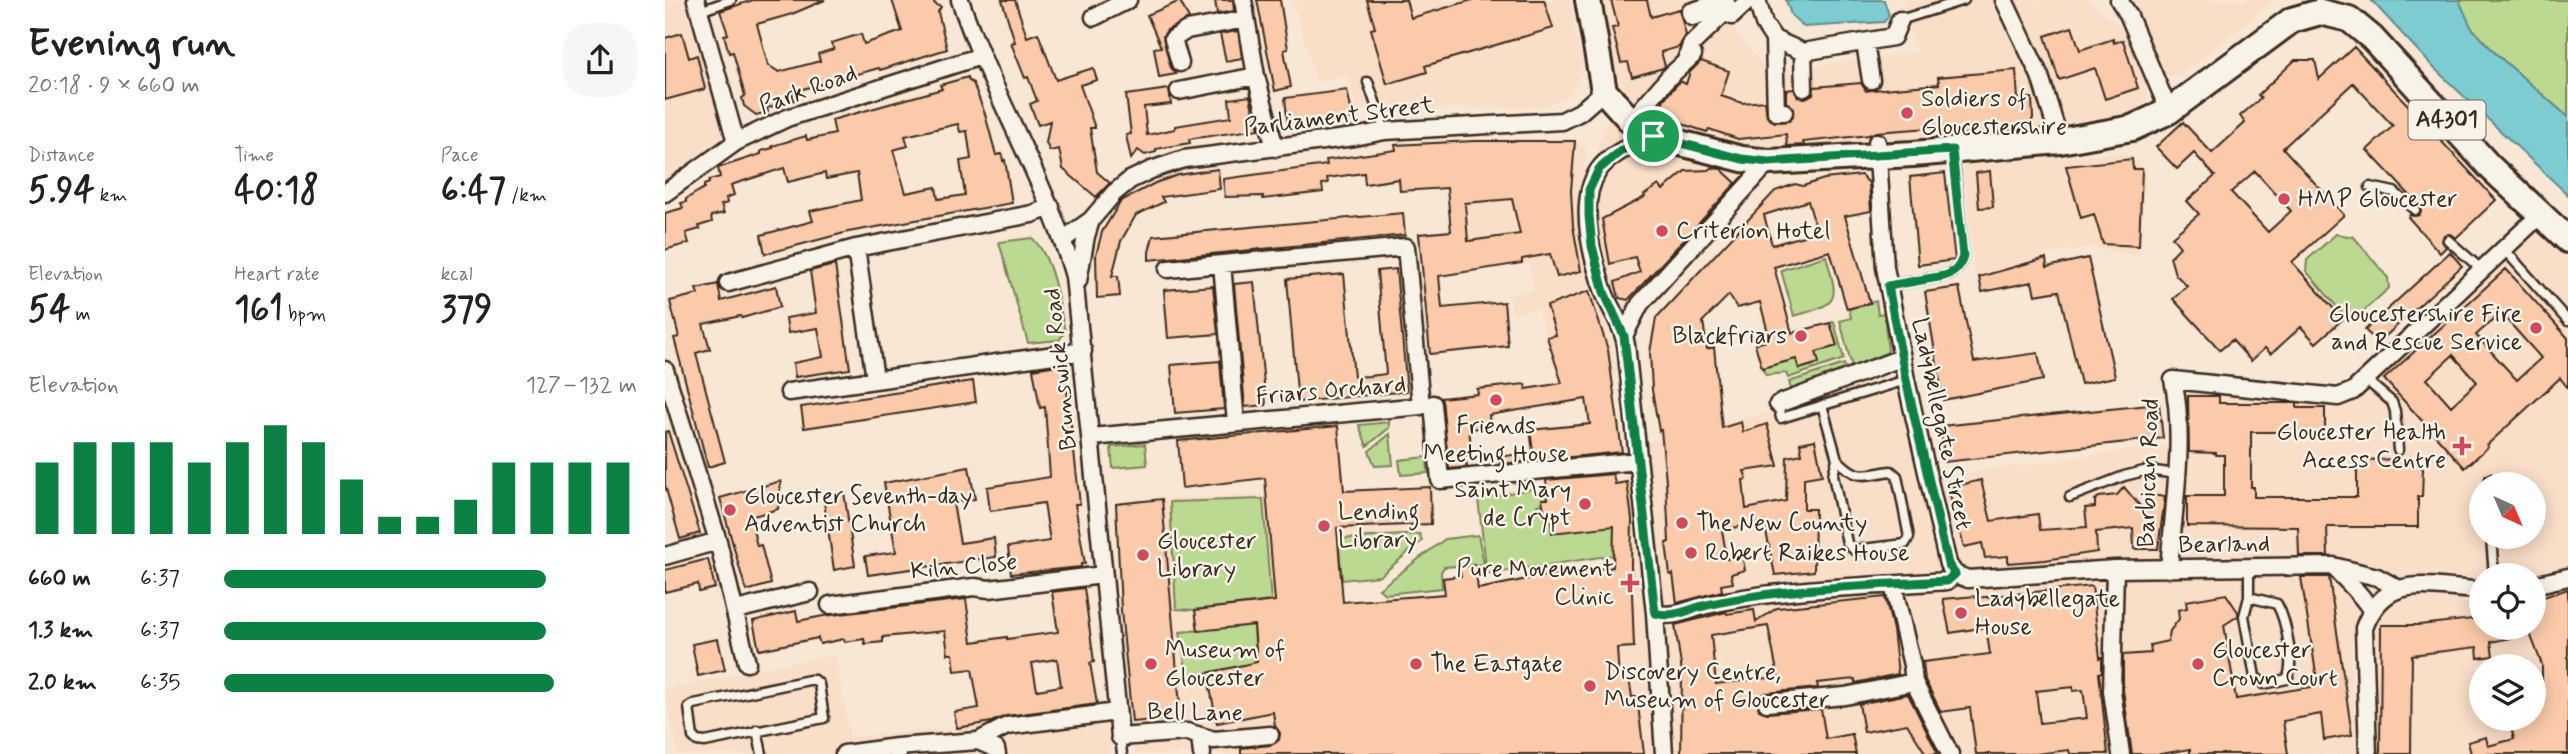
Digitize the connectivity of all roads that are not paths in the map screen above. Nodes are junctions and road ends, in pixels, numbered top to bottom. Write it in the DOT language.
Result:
graph roads {
  1 [pos="731,0"];
  2 [pos="960,0"];
  3 [pos="1128,0"];
  4 [pos="1243,0"];
  5 [pos="1588,0"];
  6 [pos="1723,0"];
  7 [pos="1749,0"];
  8 [pos="1757,0"];
  9 [pos="1964,0"];
  10 [pos="2004,0"];
  11 [pos="2119,0"];
  12 [pos="698,6"];
  13 [pos="2320,6"];
  14 [pos="1094,18"];
  15 [pos="1246,19"];
  16 [pos="1900,19"];
  17 [pos="1774,39"];
  18 [pos="1865,43"];
  19 [pos="1803,52"];
  20 [pos="981,56"];
  21 [pos="1180,63"];
  22 [pos="1256,76"];
  23 [pos="1871,80"];
  24 [pos="1368,82"];
  25 [pos="1804,88"];
  26 [pos="1604,91"];
  27 [pos="1179,92"];
  28 [pos="2169,111"];
  29 [pos="1784,112"];
  30 [pos="1631,121"];
  31 [pos="1385,131"];
  32 [pos="1653,136"];
  33 [pos="2060,141"];
  34 [pos="736,142"];
  35 [pos="1275,148"];
  36 [pos="1878,149"];
  37 [pos="1952,150"];
  38 [pos="1769,162"];
  39 [pos="2370,187"];
  40 [pos="665,193"];
  41 [pos="1051,207"];
  42 [pos="2415,210"];
  43 [pos="2540,215"];
  44 [pos="1091,220"];
  45 [pos="1064,239"];
  46 [pos="2448,240"];
  47 [pos="2568,240"];
  48 [pos="856,248"];
  49 [pos="2504,248"];
  50 [pos="1222,264"];
  51 [pos="1168,270"];
  52 [pos="2482,270"];
  53 [pos="728,283"];
  54 [pos="1888,286"];
  55 [pos="1077,291"];
  56 [pos="2568,321"];
  57 [pos="1624,336"];
  58 [pos="1083,351"];
  59 [pos="1901,358"];
  60 [pos="665,370"];
  61 [pos="875,379"];
  62 [pos="1906,380"];
  63 [pos="2366,380"];
  64 [pos="789,392"];
  65 [pos="1433,404"];
  66 [pos="1778,404"];
  67 [pos="1822,405"];
  68 [pos="1236,423"];
  69 [pos="1092,437"];
  70 [pos="2398,450"];
  71 [pos="1837,458"];
  72 [pos="1638,461"];
  73 [pos="2176,474"];
  74 [pos="2070,497"];
  75 [pos="718,541"];
  76 [pos="665,556"];
  77 [pos="2333,566"];
  78 [pos="2115,569"];
  79 [pos="2169,569"];
  80 [pos="2249,569"];
  81 [pos="1955,574"];
  82 [pos="1103,575"];
  83 [pos="2568,577"];
  84 [pos="2546,582"];
  85 [pos="1893,585"];
  86 [pos="2399,589"];
  87 [pos="2469,589"];
  88 [pos="810,592"];
  89 [pos="2249,597"];
  90 [pos="830,605"];
  91 [pos="736,610"];
  92 [pos="2371,610"];
  93 [pos="1655,613"];
  94 [pos="747,663"];
  95 [pos="1914,682"];
  96 [pos="1767,703"];
  97 [pos="1117,712"];
  98 [pos="757,730"];
  99 [pos="1200,736"];
  100 [pos="1270,736"];
  101 [pos="1120,737"];
  102 [pos="978,741"];
  103 [pos="897,751"];
  104 [pos="762,754"];
  105 [pos="843,754"];
  106 [pos="997,754"];
  107 [pos="1122,754"];
  108 [pos="1202,754"];
  109 [pos="1664,754"];
  110 [pos="1950,754"];
  111 [pos="2121,754"];
  112 [pos="2368,754"];
  1 -- 12 [label="lane"];
  2 -- 20 [label="street, Brunswick Road"];
  3 -- 14 [label="street"];
  4 -- 15 [label="street"];
  5 -- 26 [label="main road"];
  6 -- 7 [label="street"];
  6 -- 30 [label="street"];
  8 -- 17 [label="street"];
  9 -- 16 [label="lane"];
  10 -- 33 [label="street"];
  11 -- 28 [label="street"];
  12 -- 34 [label="street"];
  13 -- 28 [label="main road, A4301"];
  13 -- 43 [label="main road, A4301"];
  15 -- 21 [label="street"];
  15 -- 22 [label="street"];
  16 -- 18 [label="street"];
  17 -- 19 [label="street"];
  17 -- 29 [label="street"];
  18 -- 19 [label="street"];
  18 -- 23 [label="street"];
  19 -- 25 [label="street"];
  20 -- 34 [label="street, Park Road"];
  20 -- 41 [label="street, Brunswick Road"];
  22 -- 27 [label="street"];
  22 -- 35 [label="street"];
  24 -- 31 [label="lane"];
  26 -- 30 [label="main road, A4301"];
  26 -- 31 [label="street, Parliament Street"];
  28 -- 33 [label="main road, A4301"];
  30 -- 32 [label="main road, A4301"];
  31 -- 35 [label="street, Parliament Street"];
  32 -- 38 [label="main road, A4301"];
  32 -- 57 [label="street"];
  33 -- 37 [label="main road, A4301"];
  34 -- 40 [label="street, Park Road"];
  35 -- 44 [label="street, Parliament Street"];
  36 -- 37 [label="main road, A4301"];
  36 -- 38 [label="main road, A4301"];
  36 -- 54 [label="street, Ladybellegate Street"];
  37 -- 54 [label="lane"];
  38 -- 57 [label="street"];
  39 -- 42 [label="lane"];
  41 -- 45 [label="street, Brunswick Road"];
  41 -- 48 [label="street"];
  43 -- 47 [label="main road, A4301"];
  43 -- 49 [label="street"];
  44 -- 45 [label="street, Parliament Street"];
  44 -- 55 [label="street, Parliament Street"];
  45 -- 55 [label="street, Brunswick Road"];
  46 -- 52 [label="lane"];
  48 -- 53 [label="street"];
  48 -- 61 [label="street"];
  49 -- 52 [label="street"];
  49 -- 56 [label="lane"];
  50 -- 51 [label="street, Friars Orchard"];
  50 -- 68 [label="street, Friars Orchard"];
  50 -- 68 [label="street, Friars Orchard"];
  52 -- 63 [label="street"];
  54 -- 59 [label="street, Ladybellegate Street"];
  55 -- 58 [label="street, Brunswick Road"];
  57 -- 72 [label="street"];
  58 -- 61 [label="street"];
  58 -- 69 [label="street, Brunswick Road"];
  59 -- 62 [label="street, Ladybellegate Street"];
  59 -- 66 [label="street"];
  60 -- 75 [label="street"];
  61 -- 64 [label="street"];
  62 -- 67 [label="lane"];
  62 -- 81 [label="street, Ladybellegate Street"];
  63 -- 70 [label="lane"];
  63 -- 73 [label="street, Barbican Road"];
  65 -- 72 [label="street"];
  66 -- 67 [label="lane"];
  67 -- 71 [label="lane"];
  68 -- 69 [label="street, Friars Orchard"];
  69 -- 82 [label="street, Brunswick Road"];
  71 -- 71 [label="lane"];
  72 -- 93 [label="street"];
  73 -- 74 [label="lane"];
  73 -- 79 [label="street, Barbican Road"];
  75 -- 76 [label="street"];
  75 -- 91 [label="street"];
  77 -- 80 [label="street, Bearland"];
  77 -- 86 [label="street, Bearland"];
  77 -- 92 [label="street"];
  78 -- 79 [label="street, Bearland"];
  78 -- 81 [label="street, Bearland"];
  78 -- 111 [label="street"];
  79 -- 80 [label="street, Bearland"];
  80 -- 89 [label="lane"];
  81 -- 85 [label="street"];
  82 -- 90 [label="street, Kiln Close"];
  82 -- 97 [label="street, Brunswick Road"];
  83 -- 84 [label="street"];
  85 -- 93 [label="street"];
  85 -- 95 [label="street"];
  86 -- 87 [label="street"];
  86 -- 92 [label="street"];
  88 -- 91 [label="street"];
  89 -- 89 [label="lane"];
  91 -- 94 [label="street"];
  92 -- 112 [label="street"];
  93 -- 109 [label="street"];
  95 -- 96 [label="street"];
  95 -- 110 [label="street"];
  97 -- 101 [label="street, Brunswick Road"];
  97 -- 102 [label="street"];
  98 -- 98 [label="lane"];
  98 -- 104 [label="lane"];
  99 -- 100 [label="street, Bell Lane"];
  99 -- 101 [label="street, Bell Lane"];
  99 -- 108 [label="street"];
  101 -- 107 [label="lane, Brunswick Road"];
  102 -- 103 [label="street"];
  102 -- 106 [label="street"];
  103 -- 105 [label="street"];
}
